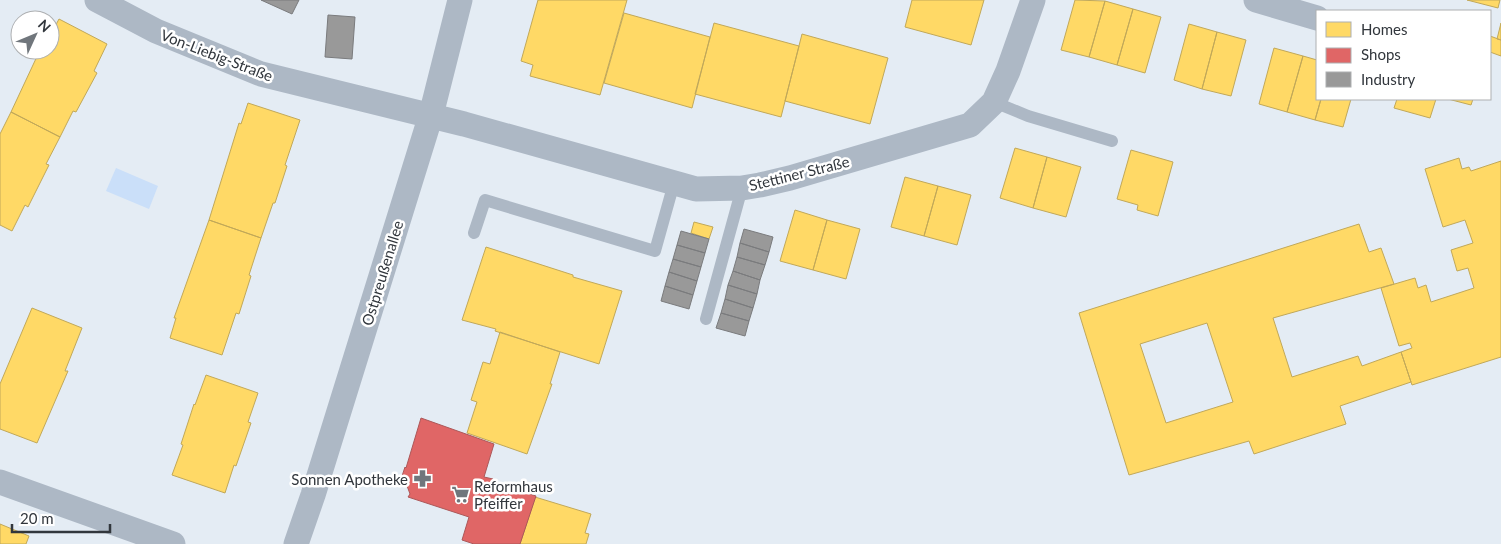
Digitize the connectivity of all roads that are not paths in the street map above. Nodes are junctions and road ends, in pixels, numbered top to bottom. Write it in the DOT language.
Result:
graph roads {
  1 [pos="97,0"];
  2 [pos="460,0"];
  3 [pos="1033,0"];
  4 [pos="1256,0"];
  5 [pos="1316,18"];
  6 [pos="994,102"];
  7 [pos="431,115"];
  8 [pos="1112,141"];
  9 [pos="674,184"];
  10 [pos="742,188"];
  11 [pos="474,233"];
  12 [pos="706,319"];
  13 [pos="0,482"];
  14 [pos="173,544"];
  15 [pos="296,544"];
  1 -- 7 [label="street, Von-Liebig-Straße"];
  2 -- 7 [label="street, Ostpreußenallee"];
  3 -- 6 [label="street, Stettiner Straße"];
  4 -- 5 [label="street"];
  6 -- 8 [label="lane"];
  6 -- 10 [label="street, Stettiner Straße"];
  7 -- 9 [label="street, Stettiner Straße"];
  7 -- 15 [label="street, Ostpreußenallee"];
  9 -- 10 [label="street, Stettiner Straße"];
  9 -- 11 [label="lane"];
  10 -- 12 [label="lane"];
  13 -- 14 [label="street"];
}
